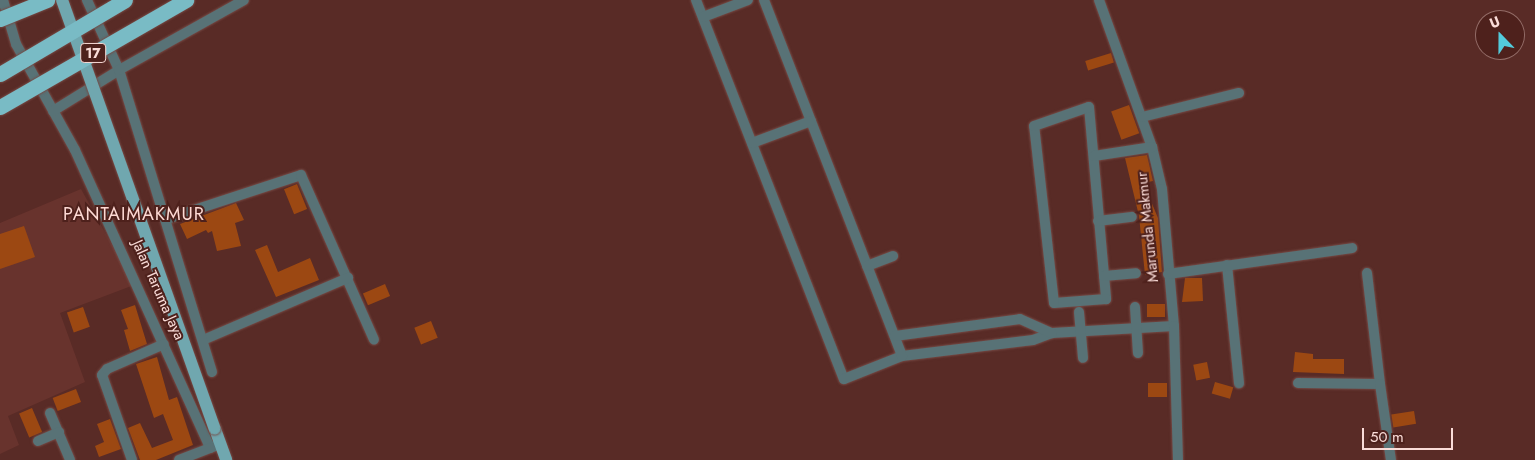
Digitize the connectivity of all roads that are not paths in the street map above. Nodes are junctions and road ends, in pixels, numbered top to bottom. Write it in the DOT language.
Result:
graph roads {
  1 [pos="3,0"];
  2 [pos="47,0"];
  3 [pos="62,0"];
  4 [pos="87,0"];
  5 [pos="125,0"];
  6 [pos="186,0"];
  7 [pos="244,0"];
  8 [pos="696,0"];
  9 [pos="748,0"];
  10 [pos="764,0"];
  11 [pos="1099,0"];
  12 [pos="703,17"];
  13 [pos="0,18"];
  14 [pos="119,70"];
  15 [pos="0,74"];
  16 [pos="1239,93"];
  17 [pos="0,106"];
  18 [pos="53,111"];
  19 [pos="1142,117"];
  20 [pos="811,121"];
  21 [pos="752,143"];
  22 [pos="1152,147"];
  23 [pos="1094,156"];
  24 [pos="1132,217"];
  25 [pos="167,219"];
  26 [pos="1098,221"];
  27 [pos="1352,248"];
  28 [pos="894,256"];
  29 [pos="1227,265"];
  30 [pos="867,266"];
  31 [pos="1136,273"];
  32 [pos="1367,273"];
  33 [pos="1168,274"];
  34 [pos="1104,276"];
  35 [pos="348,278"];
  36 [pos="1135,307"];
  37 [pos="1079,312"];
  38 [pos="1174,326"];
  39 [pos="1136,328"];
  40 [pos="1081,331"];
  41 [pos="1052,333"];
  42 [pos="894,336"];
  43 [pos="203,340"];
  44 [pos="374,340"];
  45 [pos="164,344"];
  46 [pos="1138,353"];
  47 [pos="902,356"];
  48 [pos="1083,358"];
  49 [pos="212,372"];
  50 [pos="1239,383"];
  51 [pos="1298,383"];
  52 [pos="1380,384"];
  53 [pos="50,413"];
  54 [pos="59,432"];
  55 [pos="38,441"];
  56 [pos="215,446"];
  57 [pos="70,460"];
  58 [pos="132,460"];
  59 [pos="179,460"];
  60 [pos="226,460"];
  61 [pos="1178,460"];
  62 [pos="1391,460"];
  1 -- 18 [label="street, Jalan Taruma Jaya"];
  2 -- 13 [label="highway, bridge"];
  3 -- 56 [label="main road, Jalan Taruma Jaya, bridge"];
  4 -- 14 [label="street, Jalan Taruma Jaya"];
  5 -- 15 [label="highway, 17, bridge"];
  6 -- 17 [label="highway, 17, bridge"];
  7 -- 14 [label="street"];
  8 -- 12 [label="street"];
  9 -- 12 [label="street"];
  10 -- 20 [label="street"];
  11 -- 19 [label="street, Marunda Makmur"];
  12 -- 21 [label="street"];
  14 -- 18 [label="street"];
  14 -- 25 [label="street, Jalan Taruma Jaya"];
  16 -- 19 [label="street"];
  18 -- 45 [label="street, Jalan Taruma Jaya"];
  19 -- 22 [label="street, Marunda Makmur"];
  20 -- 21 [label="street"];
  20 -- 30 [label="street"];
  21 -- 47 [label="street"];
  22 -- 23 [label="street"];
  22 -- 33 [label="street, Marunda Makmur"];
  23 -- 26 [label="street"];
  23 -- 34 [label="street"];
  24 -- 26 [label="street"];
  25 -- 35 [label="street"];
  25 -- 43 [label="street, Jalan Taruma Jaya"];
  26 -- 34 [label="street"];
  27 -- 29 [label="street"];
  28 -- 30 [label="street"];
  29 -- 33 [label="street"];
  29 -- 50 [label="street"];
  30 -- 42 [label="street"];
  31 -- 34 [label="street"];
  32 -- 52 [label="street"];
  33 -- 38 [label="street, Marunda Makmur"];
  35 -- 43 [label="street"];
  35 -- 44 [label="street"];
  36 -- 39 [label="street"];
  37 -- 40 [label="street"];
  38 -- 39 [label="street"];
  38 -- 61 [label="street, Marunda Makmur"];
  39 -- 40 [label="street"];
  39 -- 46 [label="street"];
  40 -- 41 [label="street"];
  40 -- 48 [label="street"];
  41 -- 42 [label="street"];
  41 -- 47 [label="street"];
  42 -- 47 [label="street"];
  43 -- 49 [label="street, Jalan Taruma Jaya"];
  45 -- 56 [label="street, Jalan Taruma Jaya"];
  45 -- 58 [label="street"];
  51 -- 52 [label="street"];
  52 -- 62 [label="street"];
  53 -- 54 [label="street"];
  54 -- 55 [label="street"];
  54 -- 57 [label="street"];
  56 -- 59 [label="street"];
  56 -- 60 [label="main road, Jalan Taruma Jaya"];
}
